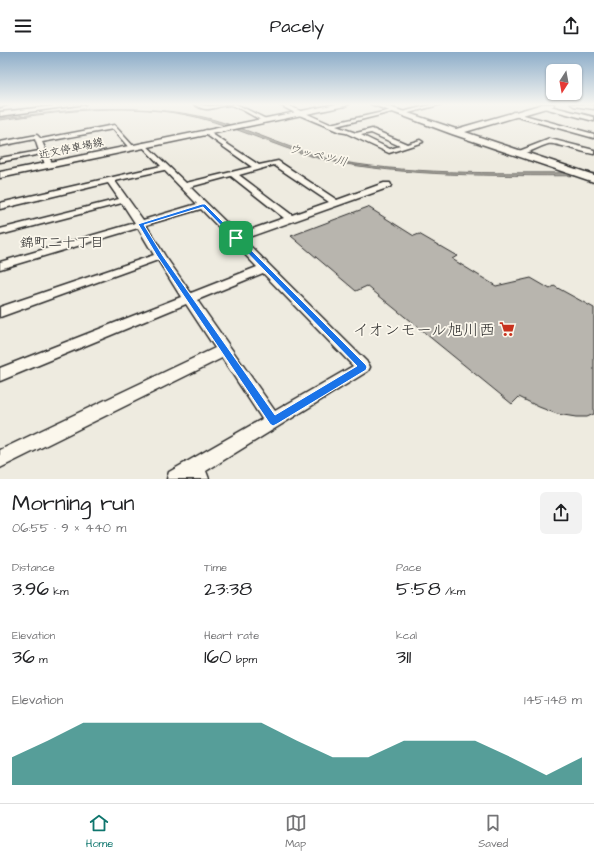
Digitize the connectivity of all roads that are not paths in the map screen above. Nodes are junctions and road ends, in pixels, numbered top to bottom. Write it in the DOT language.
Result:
graph roads {
  1 [pos="249,124"];
  2 [pos="324,124"];
  3 [pos="339,124"];
  4 [pos="432,124"];
  5 [pos="481,124"];
  6 [pos="549,124"];
  7 [pos="583,124"];
  8 [pos="329,126"];
  9 [pos="568,129"];
  10 [pos="212,131"];
  11 [pos="455,132"];
  12 [pos="354,135"];
  13 [pos="594,136"];
  14 [pos="38,141"];
  15 [pos="420,142"];
  16 [pos="0,144"];
  17 [pos="144,145"];
  18 [pos="407,146"];
  19 [pos="132,148"];
  20 [pos="43,152"];
  21 [pos="594,152"];
  22 [pos="517,153"];
  23 [pos="0,160"];
  24 [pos="49,165"];
  25 [pos="166,167"];
  26 [pos="257,167"];
  27 [pos="233,174"];
  28 [pos="0,175"];
  29 [pos="594,179"];
  30 [pos="110,180"];
  31 [pos="387,185"];
  32 [pos="184,186"];
  33 [pos="124,200"];
  34 [pos="336,203"];
  35 [pos="204,205"];
  36 [pos="0,206"];
  37 [pos="291,219"];
  38 [pos="141,224"];
  39 [pos="0,232"];
  40 [pos="236,238"];
  41 [pos="160,256"];
  42 [pos="0,266"];
  43 [pos="264,268"];
  44 [pos="190,297"];
  45 [pos="0,312"];
  46 [pos="224,350"];
  47 [pos="0,375"];
  48 [pos="273,421"];
  49 [pos="0,459"];
  50 [pos="197,474"];
  51 [pos="176,479"];
  1 -- 10 [label="main road, 近文停車場線"];
  2 -- 8 [label="street"];
  3 -- 8 [label="street"];
  4 -- 11 [label="main road"];
  5 -- 11 [label="main road"];
  6 -- 9 [label="street"];
  7 -- 9 [label="street"];
  8 -- 12 [label="street"];
  9 -- 13 [label="street"];
  10 -- 17 [label="main road, 近文停車場線"];
  10 -- 26 [label="street"];
  11 -- 22 [label="main road"];
  12 -- 18 [label="street"];
  12 -- 18 [label="street"];
  14 -- 16 [label="street"];
  14 -- 19 [label="street"];
  14 -- 20 [label="street"];
  15 -- 18 [label="street"];
  17 -- 19 [label="main road, 近文停車場線"];
  17 -- 25 [label="street"];
  19 -- 24 [label="main road, 近文停車場線"];
  20 -- 23 [label="street"];
  20 -- 24 [label="street"];
  21 -- 22 [label="street"];
  22 -- 29 [label="main road"];
  24 -- 28 [label="main road, 近文停車場線"];
  25 -- 30 [label="street"];
  25 -- 32 [label="street"];
  26 -- 27 [label="street"];
  26 -- 34 [label="street"];
  27 -- 32 [label="street"];
  27 -- 37 [label="street"];
  30 -- 33 [label="street"];
  30 -- 36 [label="street"];
  31 -- 34 [label="street"];
  32 -- 35 [label="street"];
  33 -- 38 [label="street"];
  33 -- 39 [label="street"];
  34 -- 37 [label="street"];
  35 -- 38 [label="street"];
  35 -- 40 [label="street"];
  37 -- 40 [label="street"];
  38 -- 41 [label="street"];
  38 -- 42 [label="street"];
  40 -- 43 [label="street"];
  41 -- 44 [label="street"];
  41 -- 45 [label="street"];
  43 -- 44 [label="street"];
  43 -- 48 [label="street"];
  44 -- 46 [label="street"];
  44 -- 47 [label="street"];
  46 -- 48 [label="street"];
  46 -- 49 [label="street"];
  48 -- 50 [label="street"];
  50 -- 51 [label="street"];
}
